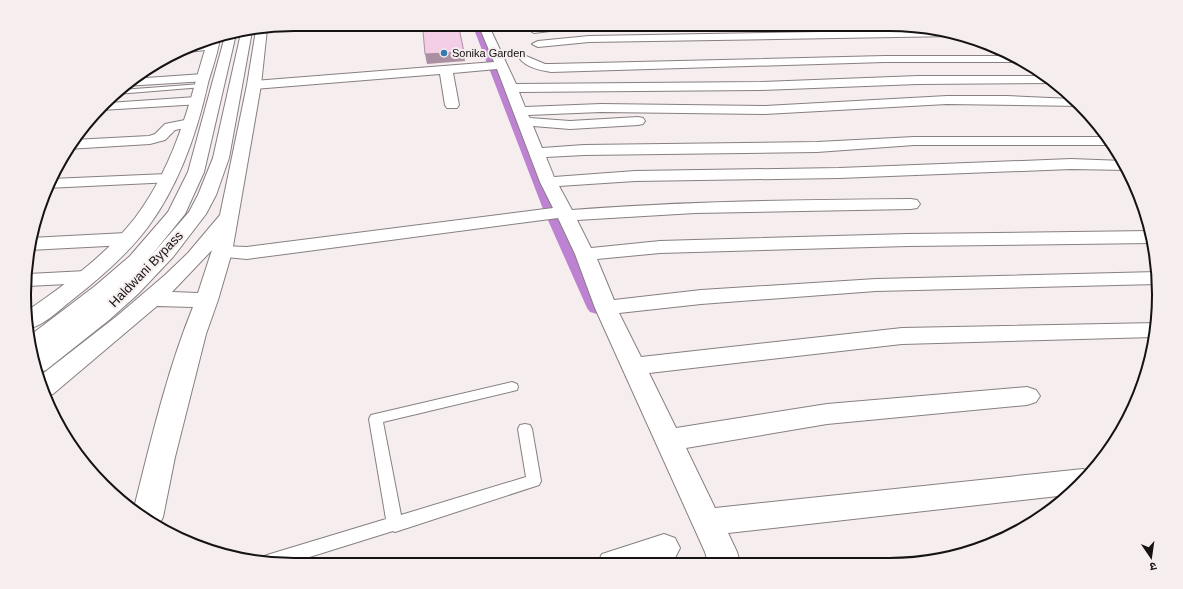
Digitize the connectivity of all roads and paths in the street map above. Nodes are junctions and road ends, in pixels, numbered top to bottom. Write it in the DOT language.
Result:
graph roads {
  1 [pos="487,31"];
  2 [pos="534,31"];
  3 [pos="261,33"];
  4 [pos="926,34"];
  5 [pos="246,35"];
  6 [pos="230,39"];
  7 [pos="212,44"];
  8 [pos="538,44"];
  9 [pos="964,48"];
  10 [pos="1007,59"];
  11 [pos="506,63"];
  12 [pos="446,70"];
  13 [pos="1042,80"];
  14 [pos="136,84"];
  15 [pos="254,85"];
  16 [pos="561,87"];
  17 [pos="200,88"];
  18 [pos="511,88"];
  19 [pos="126,92"];
  20 [pos="859,94"];
  21 [pos="1069,103"];
  22 [pos="110,106"];
  23 [pos="452,106"];
  24 [pos="523,117"];
  25 [pos="837,118"];
  26 [pos="190,123"];
  27 [pos="1103,141"];
  28 [pos="78,144"];
  29 [pos="538,153"];
  30 [pos="1118,166"];
  31 [pos="167,179"];
  32 [pos="548,182"];
  33 [pos="56,184"];
  34 [pos="911,204"];
  35 [pos="230,211"];
  36 [pos="559,214"];
  37 [pos="1146,237"];
  38 [pos="126,239"];
  39 [pos="36,244"];
  40 [pos="222,252"];
  41 [pos="585,254"];
  42 [pos="86,277"];
  43 [pos="1151,278"];
  44 [pos="32,280"];
  45 [pos="152,299"];
  46 [pos="207,300"];
  47 [pos="606,308"];
  48 [pos="32,318"];
  49 [pos="1150,330"];
  50 [pos="36,343"];
  51 [pos="40,361"];
  52 [pos="633,366"];
  53 [pos="47,385"];
  54 [pos="512,387"];
  55 [pos="1027,396"];
  56 [pos="524,430"];
  57 [pos="668,440"];
  58 [pos="1074,482"];
  59 [pos="148,514"];
  60 [pos="707,522"];
  61 [pos="395,525"];
  62 [pos="664,548"];
  63 [pos="286,558"];
  64 [pos="633,558"];
  65 [pos="723,558"];
  1 -- 11 [label="street"];
  2 -- 8 [label="street"];
  3 -- 15 [label="main road"];
  4 -- 8 [label="street"];
  5 -- 51 [label="main road, Haldwani Bypass"];
  6 -- 50 [label="main road, Haldwani Bypass"];
  7 -- 17 [label="main road"];
  8 -- 11 [label="street"];
  9 -- 11 [label="street"];
  10 -- 11 [label="street"];
  11 -- 12 [label="street"];
  11 -- 18 [label="street"];
  12 -- 15 [label="street"];
  12 -- 23 [label="street"];
  13 -- 16 [label="street"];
  14 -- 17 [label="street"];
  15 -- 35 [label="main road"];
  16 -- 18 [label="street"];
  16 -- 20 [label="street"];
  17 -- 19 [label="lane"];
  17 -- 22 [label="street"];
  17 -- 26 [label="main road"];
  18 -- 24 [label="street"];
  21 -- 24 [label="street"];
  24 -- 25 [label="street"];
  24 -- 29 [label="street"];
  26 -- 28 [label="street"];
  26 -- 31 [label="main road"];
  27 -- 29 [label="street"];
  29 -- 32 [label="street"];
  30 -- 32 [label="street"];
  31 -- 33 [label="street"];
  31 -- 38 [label="main road"];
  32 -- 36 [label="street"];
  34 -- 36 [label="street"];
  35 -- 40 [label="main road"];
  35 -- 45 [label="main road"];
  36 -- 40 [label="street"];
  36 -- 41 [label="street"];
  37 -- 41 [label="street"];
  38 -- 39 [label="street"];
  38 -- 42 [label="main road"];
  40 -- 46 [label="main road"];
  41 -- 47 [label="street"];
  42 -- 44 [label="street"];
  42 -- 48 [label="main road"];
  43 -- 47 [label="street"];
  45 -- 46 [label="main road"];
  45 -- 53 [label="main road"];
  46 -- 59 [label="main road"];
  47 -- 52 [label="street"];
  49 -- 52 [label="street"];
  52 -- 57 [label="street"];
  54 -- 61 [label="lane"];
  55 -- 57 [label="street"];
  56 -- 61 [label="lane"];
  57 -- 60 [label="street"];
  58 -- 60 [label="street"];
  60 -- 65 [label="street"];
  61 -- 63 [label="lane"];
  62 -- 64 [label="street"];
}
